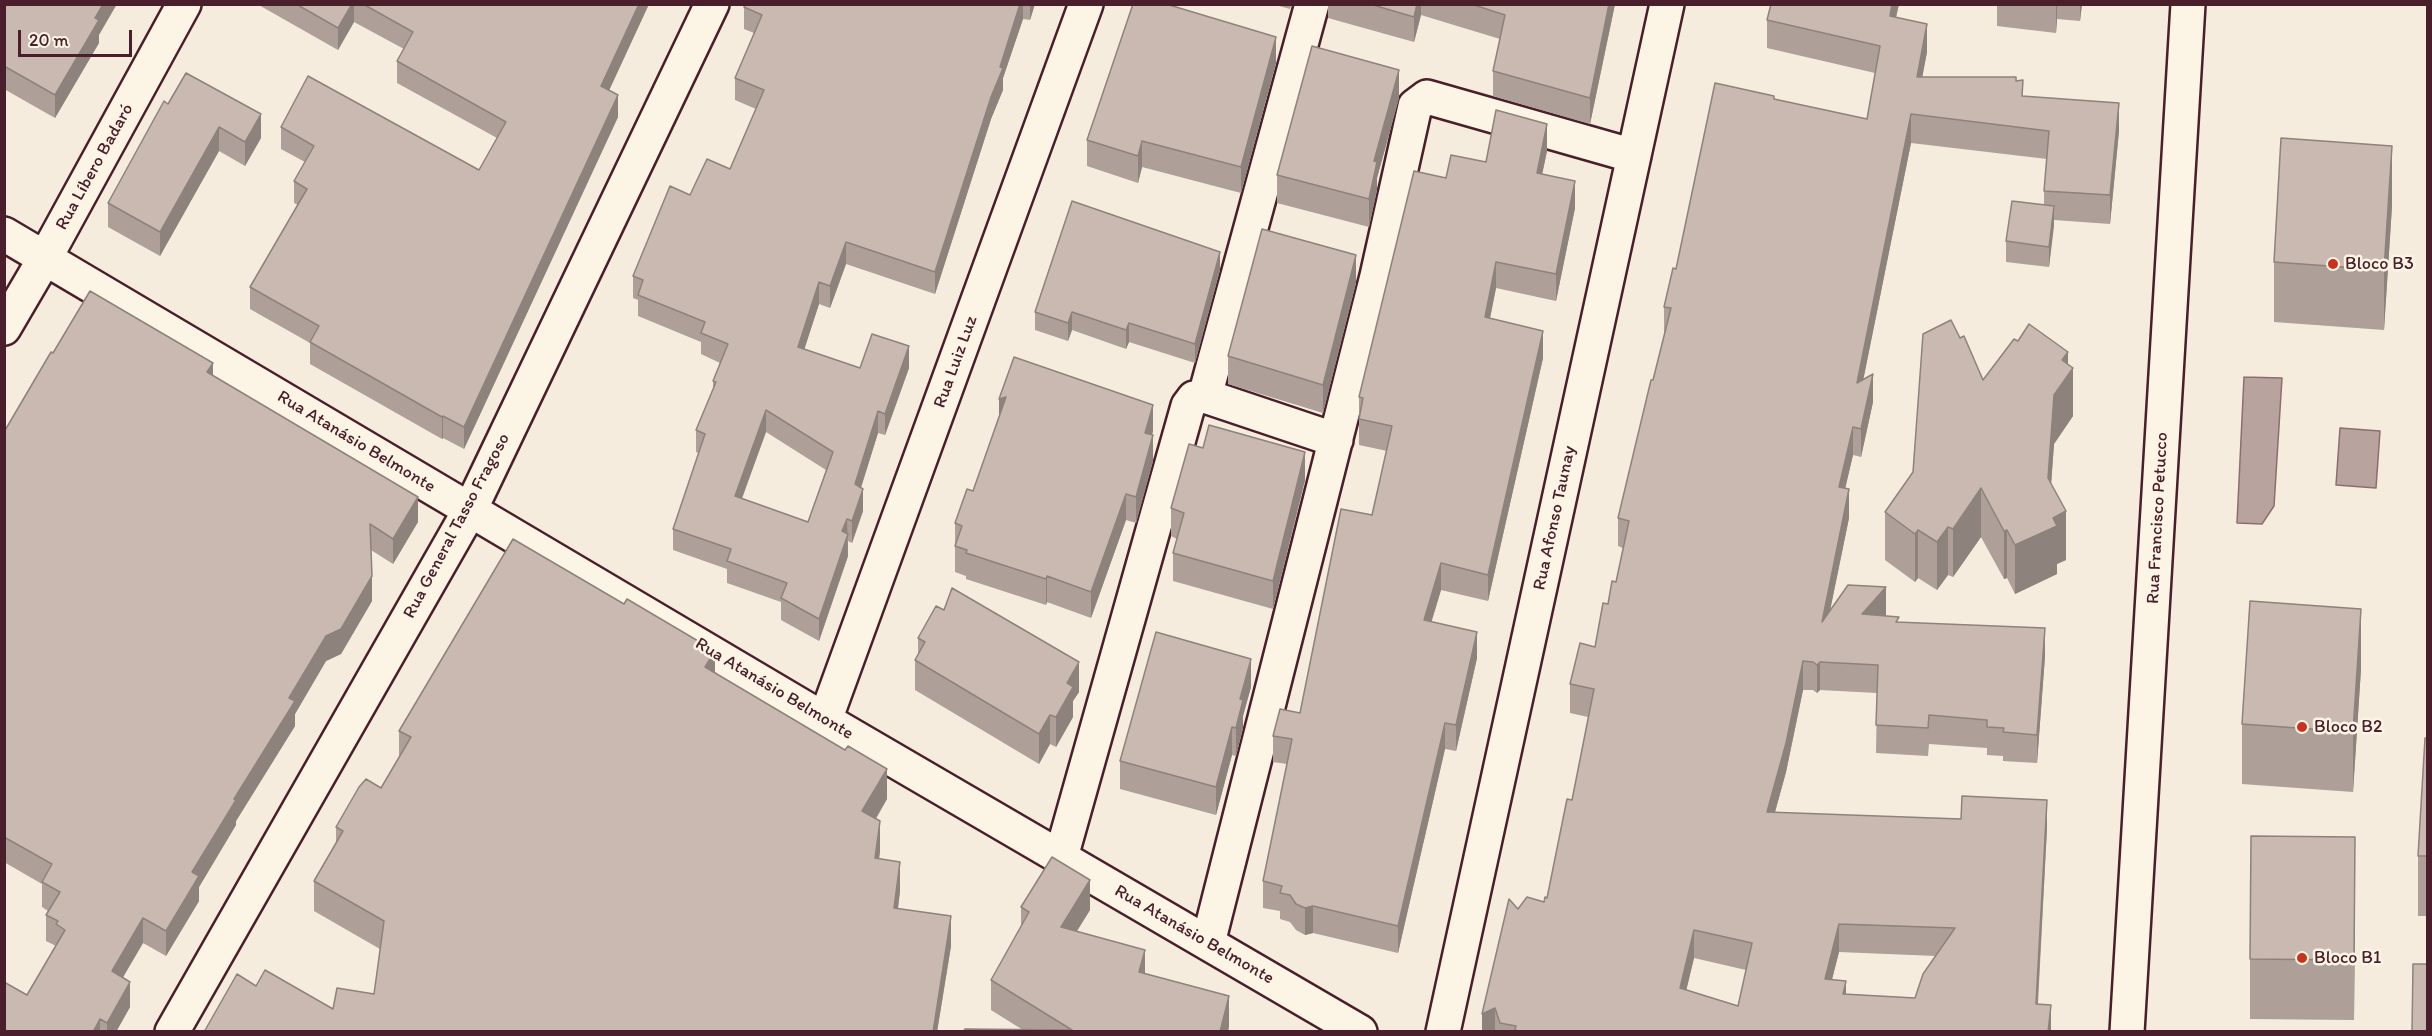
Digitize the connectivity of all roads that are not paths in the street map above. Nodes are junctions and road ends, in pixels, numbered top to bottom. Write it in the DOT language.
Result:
graph roads {
  1 [pos="184,4"];
  2 [pos="712,4"];
  3 [pos="1086,4"];
  4 [pos="1311,4"];
  5 [pos="1668,4"];
  6 [pos="2188,4"];
  7 [pos="1634,156"];
  8 [pos="4,234"];
  9 [pos="45,258"];
  10 [pos="4,328"];
  11 [pos="1205,396"];
  12 [pos="1336,440"];
  13 [pos="470,510"];
  14 [pos="825,720"];
  15 [pos="1061,857"];
  16 [pos="1208,943"];
  17 [pos="172,1032"];
  18 [pos="1360,1032"];
  19 [pos="1443,1032"];
  20 [pos="2127,1032"];
  1 -- 9 [label="street, Rua Líbero Badaró"];
  2 -- 13 [label="street, Rua General Tasso Fragoso"];
  3 -- 14 [label="street, Rua Luiz Luz"];
  4 -- 11 [label="street"];
  5 -- 7 [label="street, Rua Afonso Taunay"];
  6 -- 20 [label="street, Rua Francisco Petucco"];
  7 -- 12 [label="street"];
  7 -- 19 [label="street, Rua Afonso Taunay"];
  8 -- 9 [label="street, Rua Atanásio Belmonte"];
  9 -- 10 [label="street, Rua Líbero Badaró"];
  9 -- 13 [label="street, Rua Atanásio Belmonte"];
  11 -- 12 [label="street"];
  11 -- 15 [label="street"];
  12 -- 16 [label="street"];
  13 -- 14 [label="street, Rua Atanásio Belmonte"];
  13 -- 17 [label="street, Rua General Tasso Fragoso"];
  14 -- 15 [label="street, Rua Atanásio Belmonte"];
  15 -- 16 [label="street, Rua Atanásio Belmonte"];
  16 -- 18 [label="street, Rua Atanásio Belmonte"];
}
